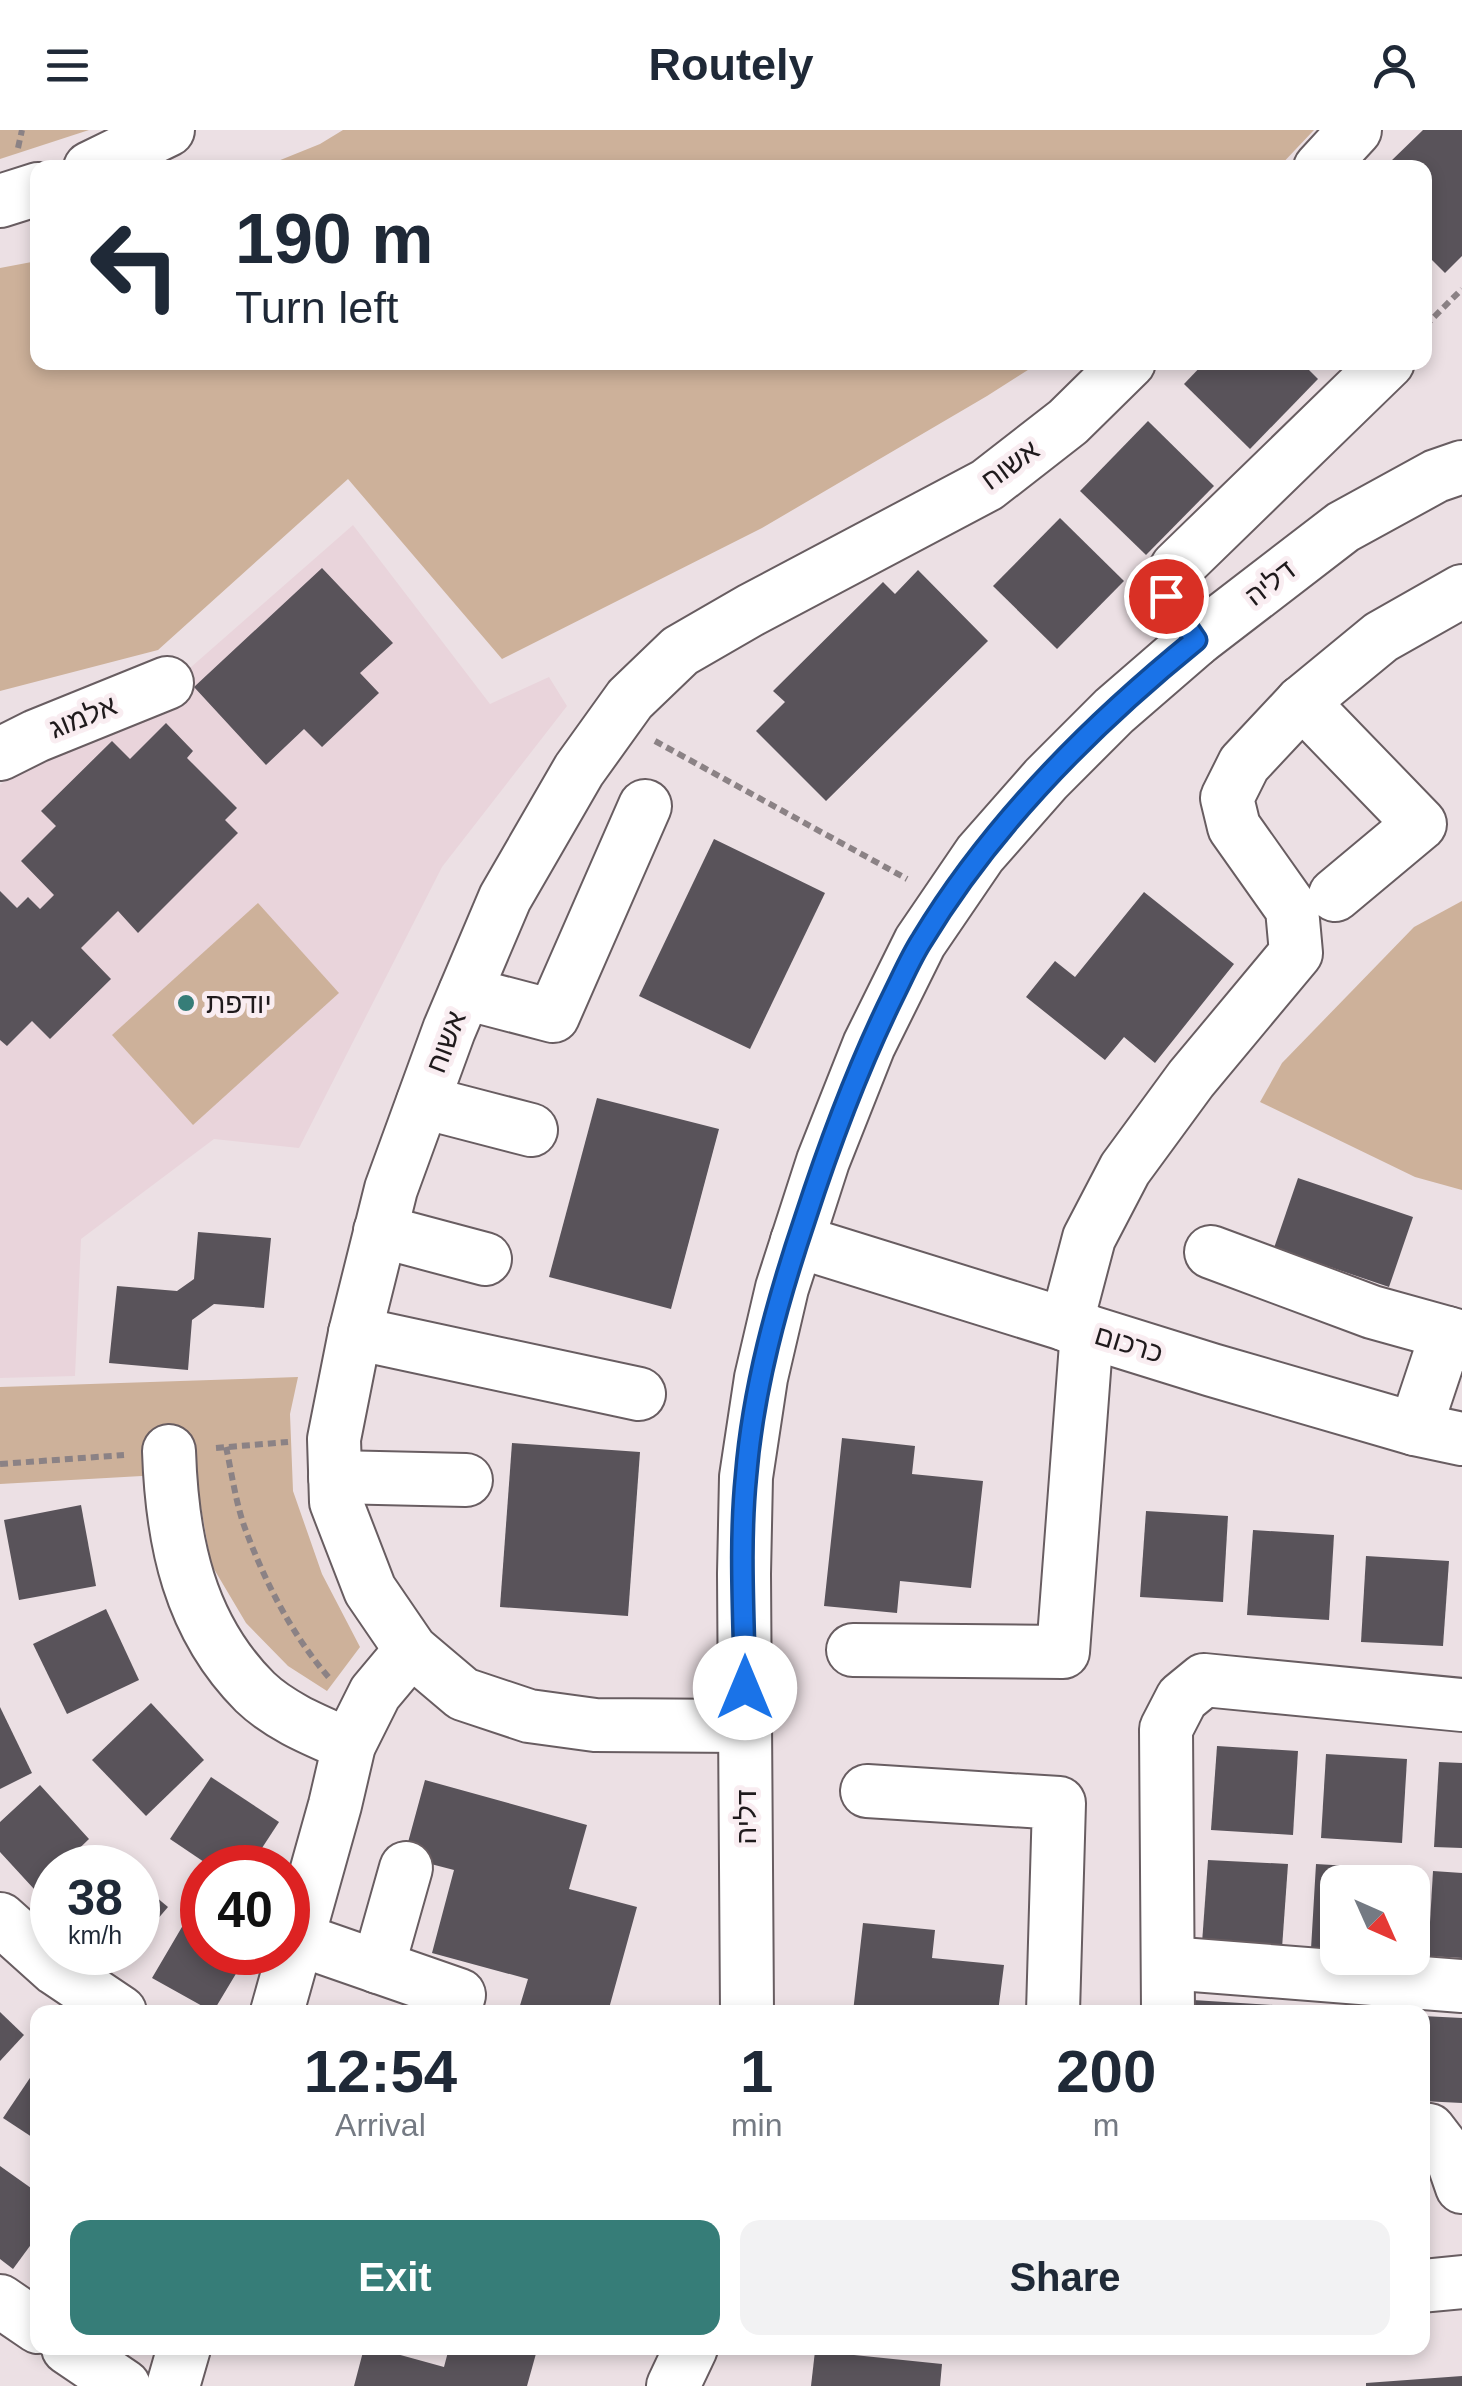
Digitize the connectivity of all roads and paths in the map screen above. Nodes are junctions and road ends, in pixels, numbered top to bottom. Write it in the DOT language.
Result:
graph roads {
  1 [pos="168,130"];
  2 [pos="1356,130"];
  3 [pos="106,160"];
  4 [pos="1328,160"];
  5 [pos="30,192"];
  6 [pos="0,201"];
  7 [pos="1462,289"];
  8 [pos="1432,319"];
  9 [pos="1121,370"];
  10 [pos="1380,370"];
  11 [pos="1462,467"];
  12 [pos="1462,591"];
  13 [pos="1196,640"];
  14 [pos="166,683"];
  15 [pos="1302,702"];
  16 [pos="616,719"];
  17 [pos="0,754"];
  18 [pos="645,806"];
  19 [pos="1334,895"];
  20 [pos="948,902"];
  21 [pos="465,993"];
  22 [pos="423,1102"];
  23 [pos="531,1130"];
  24 [pos="380,1232"];
  25 [pos="797,1241"];
  26 [pos="1211,1252"];
  27 [pos="485,1258"];
  28 [pos="1077,1328"];
  29 [pos="355,1333"];
  30 [pos="1454,1335"];
  31 [pos="639,1394"];
  32 [pos="1438,1434"];
  33 [pos="226,1447"];
  34 [pos="169,1451"];
  35 [pos="335,1477"];
  36 [pos="466,1480"];
  37 [pos="411,1650"];
  38 [pos="853,1650"];
  39 [pos="1462,1705"];
  40 [pos="745,1726"];
  41 [pos="356,1730"];
  42 [pos="867,1790"];
  43 [pos="406,1868"];
  44 [pos="310,1897"];
  45 [pos="0,1919"];
  46 [pos="310,1944"];
  47 [pos="378,1967"];
  48 [pos="288,1975"];
  49 [pos="1462,1986"];
  50 [pos="1168,1988"];
  51 [pos="110,2005"];
  52 [pos="279,2005"];
  53 [pos="456,2005"];
  54 [pos="747,2005"];
  55 [pos="1053,2005"];
  56 [pos="1430,2130"];
  57 [pos="1462,2189"];
  58 [pos="1430,2191"];
  59 [pos="1462,2282"];
  60 [pos="1430,2285"];
  61 [pos="0,2301"];
  62 [pos="30,2321"];
  63 [pos="78,2355"];
  64 [pos="182,2355"];
  65 [pos="688,2355"];
  66 [pos="124,2386"];
  67 [pos="173,2386"];
  68 [pos="673,2386"];
  1 -- 3 [label="street"];
  2 -- 4 [label="street"];
  5 -- 6 [label="street"];
  7 -- 8 [label="path"];
  9 -- 16 [label="street, אשוח"];
  10 -- 13 [label="street"];
  11 -- 13 [label="street, דליה"];
  12 -- 15 [label="street"];
  13 -- 20 [label="street, דליה"];
  14 -- 17 [label="street, אלמוג"];
  15 -- 19 [label="street"];
  15 -- 28 [label="street"];
  16 -- 20 [label="path"];
  16 -- 21 [label="street, אשוח"];
  18 -- 21 [label="street"];
  20 -- 25 [label="street, דליה"];
  21 -- 22 [label="street, אשוח"];
  22 -- 23 [label="street"];
  22 -- 24 [label="street, אשוח"];
  24 -- 27 [label="street"];
  24 -- 29 [label="street, אשוח"];
  25 -- 28 [label="street, כרכום"];
  25 -- 40 [label="street, דליה"];
  26 -- 30 [label="street"];
  28 -- 32 [label="street, כרכום"];
  28 -- 38 [label="street"];
  29 -- 31 [label="street"];
  29 -- 35 [label="street, אשוח"];
  30 -- 32 [label="street"];
  33 -- 41 [label="path"];
  34 -- 41 [label="street"];
  35 -- 36 [label="street"];
  35 -- 37 [label="street, אשוח"];
  37 -- 40 [label="street, אשוח"];
  37 -- 41 [label="street"];
  39 -- 50 [label="street"];
  40 -- 54 [label="street, דליה"];
  41 -- 44 [label="street"];
  42 -- 55 [label="street"];
  43 -- 47 [label="street"];
  45 -- 51 [label="street"];
  46 -- 47 [label="street"];
  47 -- 53 [label="street"];
  48 -- 52 [label="street"];
  49 -- 50 [label="street"];
  56 -- 57 [label="street"];
  57 -- 58 [label="street"];
  59 -- 60 [label="street"];
  61 -- 62 [label="street"];
  63 -- 66 [label="street"];
  64 -- 67 [label="street"];
  65 -- 68 [label="street"];
}
